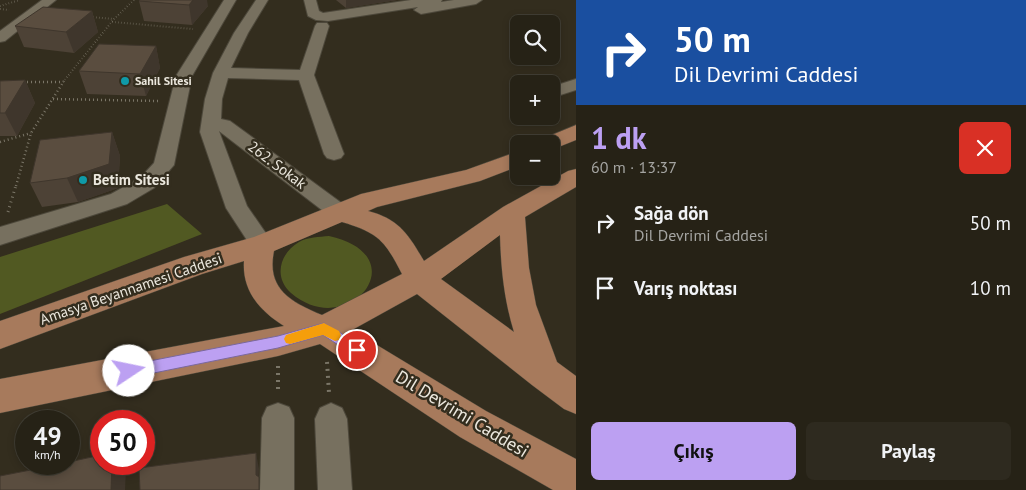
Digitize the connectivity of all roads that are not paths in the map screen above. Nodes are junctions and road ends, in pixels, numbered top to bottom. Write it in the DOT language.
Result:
graph roads {
  1 [pos="50,0"];
  2 [pos="230,0"];
  3 [pos="262,0"];
  4 [pos="310,0"];
  5 [pos="436,0"];
  6 [pos="476,0"];
  7 [pos="407,12"];
  8 [pos="322,26"];
  9 [pos="0,38"];
  10 [pos="220,73"];
  11 [pos="306,74"];
  12 [pos="576,84"];
  13 [pos="560,90"];
  14 [pos="213,122"];
  15 [pos="576,132"];
  16 [pos="560,139"];
  17 [pos="334,154"];
  18 [pos="510,161"];
  19 [pos="576,177"];
  20 [pos="339,212"];
  21 [pos="512,213"];
  22 [pos="1,235"];
  23 [pos="262,245"];
  24 [pos="419,279"];
  25 [pos="324,329"];
  26 [pos="0,335"];
  27 [pos="544,374"];
  28 [pos="0,396"];
  29 [pos="576,397"];
  30 [pos="278,418"];
  31 [pos="331,419"];
  32 [pos="576,482"];
  33 [pos="277,490"];
  34 [pos="335,490"];
  1 -- 9 [label="street"];
  2 -- 22 [label="street"];
  3 -- 10 [label="street"];
  4 -- 5 [label="street"];
  6 -- 7 [label="street"];
  8 -- 11 [label="street"];
  10 -- 11 [label="street"];
  10 -- 14 [label="street"];
  11 -- 17 [label="street"];
  12 -- 13 [label="street"];
  14 -- 20 [label="street, 262. Sokak"];
  14 -- 23 [label="street"];
  15 -- 16 [label="main road"];
  18 -- 20 [label="main road"];
  19 -- 21 [label="main road"];
  20 -- 23 [label="main road"];
  20 -- 24 [label="main road"];
  21 -- 24 [label="main road"];
  21 -- 27 [label="main road"];
  23 -- 25 [label="main road"];
  23 -- 26 [label="main road, Amasya Beyannamesi Caddesi"];
  24 -- 25 [label="main road"];
  24 -- 27 [label="main road"];
  25 -- 28 [label="main road"];
  25 -- 32 [label="main road, Dil Devrimi Caddesi"];
  27 -- 29 [label="main road"];
  30 -- 33 [label="street"];
  31 -- 34 [label="street"];
}
